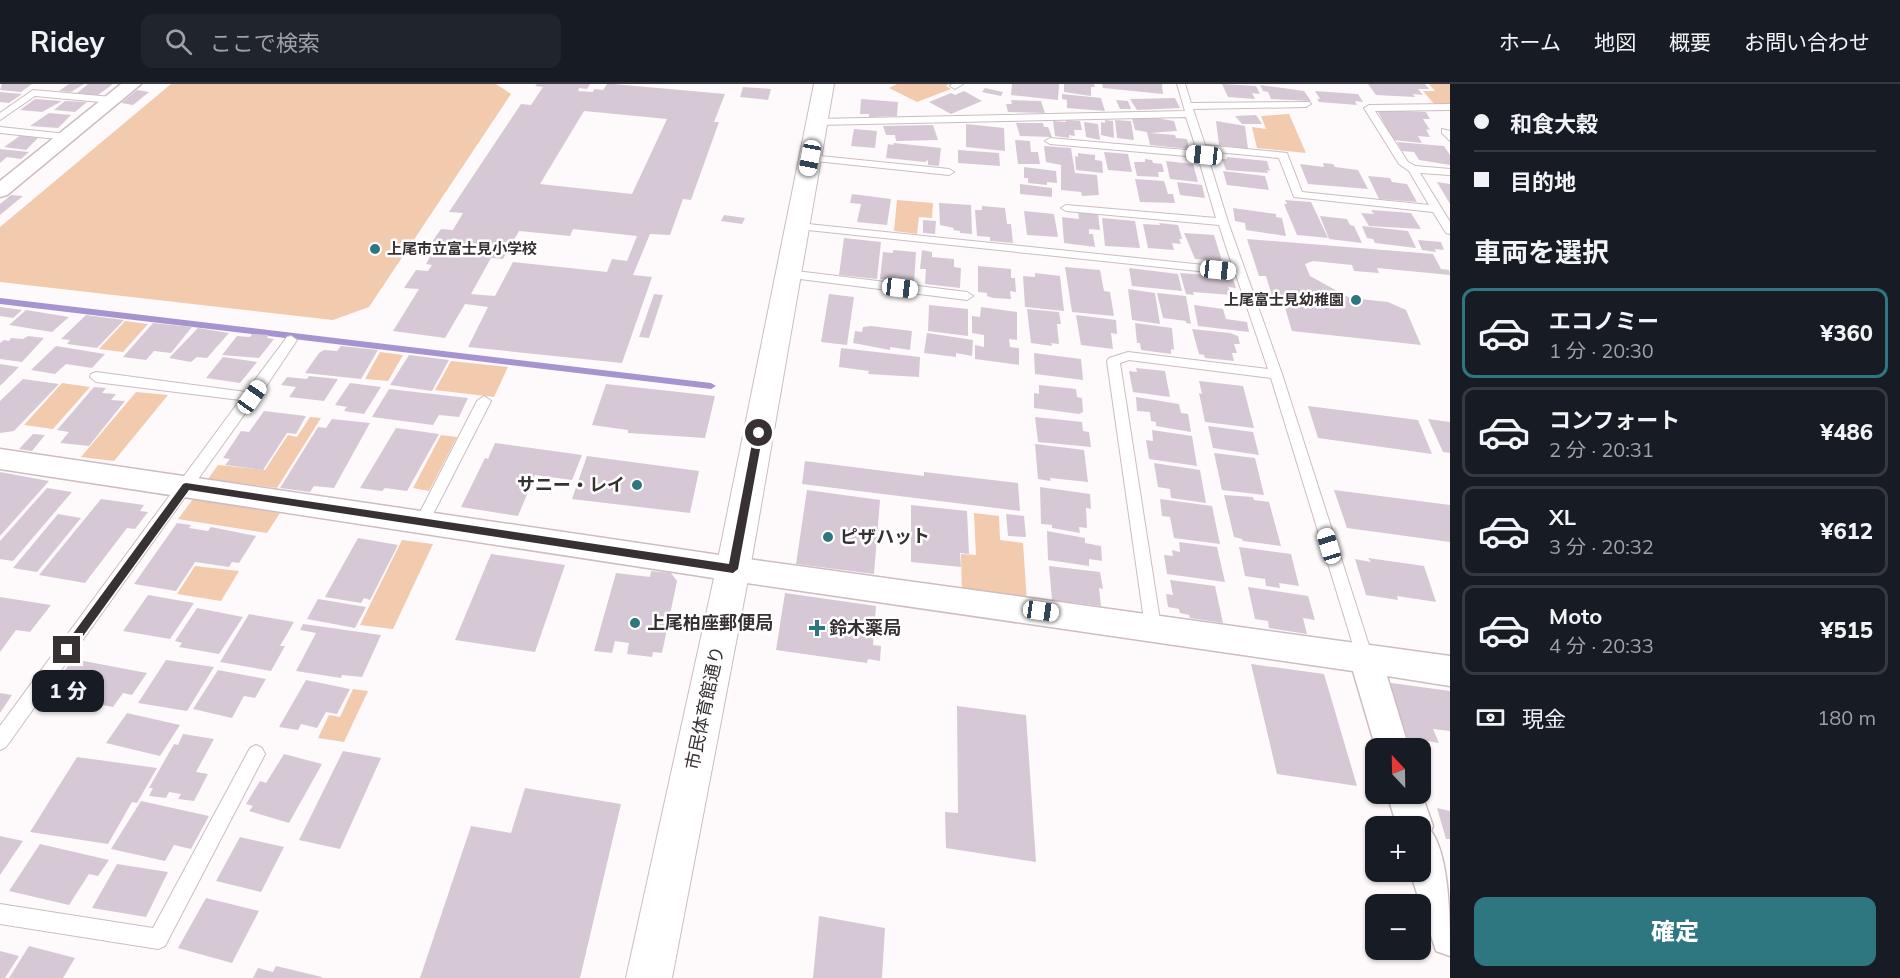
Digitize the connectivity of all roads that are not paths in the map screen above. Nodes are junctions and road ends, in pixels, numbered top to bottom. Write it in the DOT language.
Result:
graph roads {
  1 [pos="132,84"];
  2 [pos="824,84"];
  3 [pos="1181,84"];
  4 [pos="112,100"];
  5 [pos="1306,104"];
  6 [pos="1450,107"];
  7 [pos="1188,110"];
  8 [pos="0,117"];
  9 [pos="817,122"];
  10 [pos="0,130"];
  11 [pos="67,137"];
  12 [pos="1050,141"];
  13 [pos="1203,152"];
  14 [pos="810,158"];
  15 [pos="1413,169"];
  16 [pos="949,172"];
  17 [pos="1450,172"];
  18 [pos="0,190"];
  19 [pos="1066,208"];
  20 [pos="1437,209"];
  21 [pos="1223,222"];
  22 [pos="798,226"];
  23 [pos="1450,231"];
  24 [pos="1240,272"];
  25 [pos="788,274"];
  26 [pos="967,296"];
  27 [pos="291,340"];
  28 [pos="1276,374"];
  29 [pos="96,377"];
  30 [pos="252,397"];
  31 [pos="484,401"];
  32 [pos="0,459"];
  33 [pos="186,486"];
  34 [pos="422,522"];
  35 [pos="733,569"];
  36 [pos="1153,627"];
  37 [pos="1365,657"];
  38 [pos="1450,671"];
  39 [pos="1389,738"];
  40 [pos="0,741"];
  41 [pos="256,754"];
  42 [pos="1433,863"];
  43 [pos="0,914"];
  44 [pos="1450,937"];
  45 [pos="649,978"];
  1 -- 4 [label="street"];
  2 -- 9 [label="street, 市民体育館通り"];
  3 -- 7 [label="lane"];
  4 -- 8 [label="lane"];
  4 -- 11 [label="street"];
  5 -- 7 [label="lane"];
  6 -- 15 [label="lane"];
  7 -- 9 [label="lane"];
  7 -- 13 [label="lane"];
  9 -- 14 [label="street, 市民体育館通り"];
  10 -- 11 [label="lane"];
  11 -- 18 [label="street"];
  12 -- 13 [label="lane"];
  13 -- 20 [label="lane"];
  13 -- 21 [label="lane"];
  14 -- 16 [label="lane"];
  14 -- 22 [label="street, 市民体育館通り"];
  15 -- 17 [label="lane"];
  15 -- 20 [label="lane"];
  19 -- 21 [label="lane"];
  20 -- 23 [label="lane"];
  21 -- 24 [label="lane"];
  22 -- 24 [label="lane"];
  22 -- 25 [label="street, 市民体育館通り"];
  24 -- 28 [label="lane"];
  25 -- 26 [label="lane"];
  25 -- 35 [label="street, 市民体育館通り"];
  27 -- 30 [label="lane"];
  28 -- 36 [label="lane"];
  28 -- 37 [label="lane"];
  29 -- 30 [label="lane"];
  30 -- 33 [label="lane"];
  31 -- 34 [label="lane"];
  32 -- 33 [label="street"];
  33 -- 34 [label="street"];
  33 -- 40 [label="lane"];
  34 -- 35 [label="street"];
  35 -- 36 [label="street"];
  35 -- 45 [label="street, 市民体育館通り"];
  36 -- 37 [label="street"];
  37 -- 38 [label="street"];
  37 -- 39 [label="street"];
  41 -- 43 [label="lane"];
  42 -- 44 [label="street"];
}
